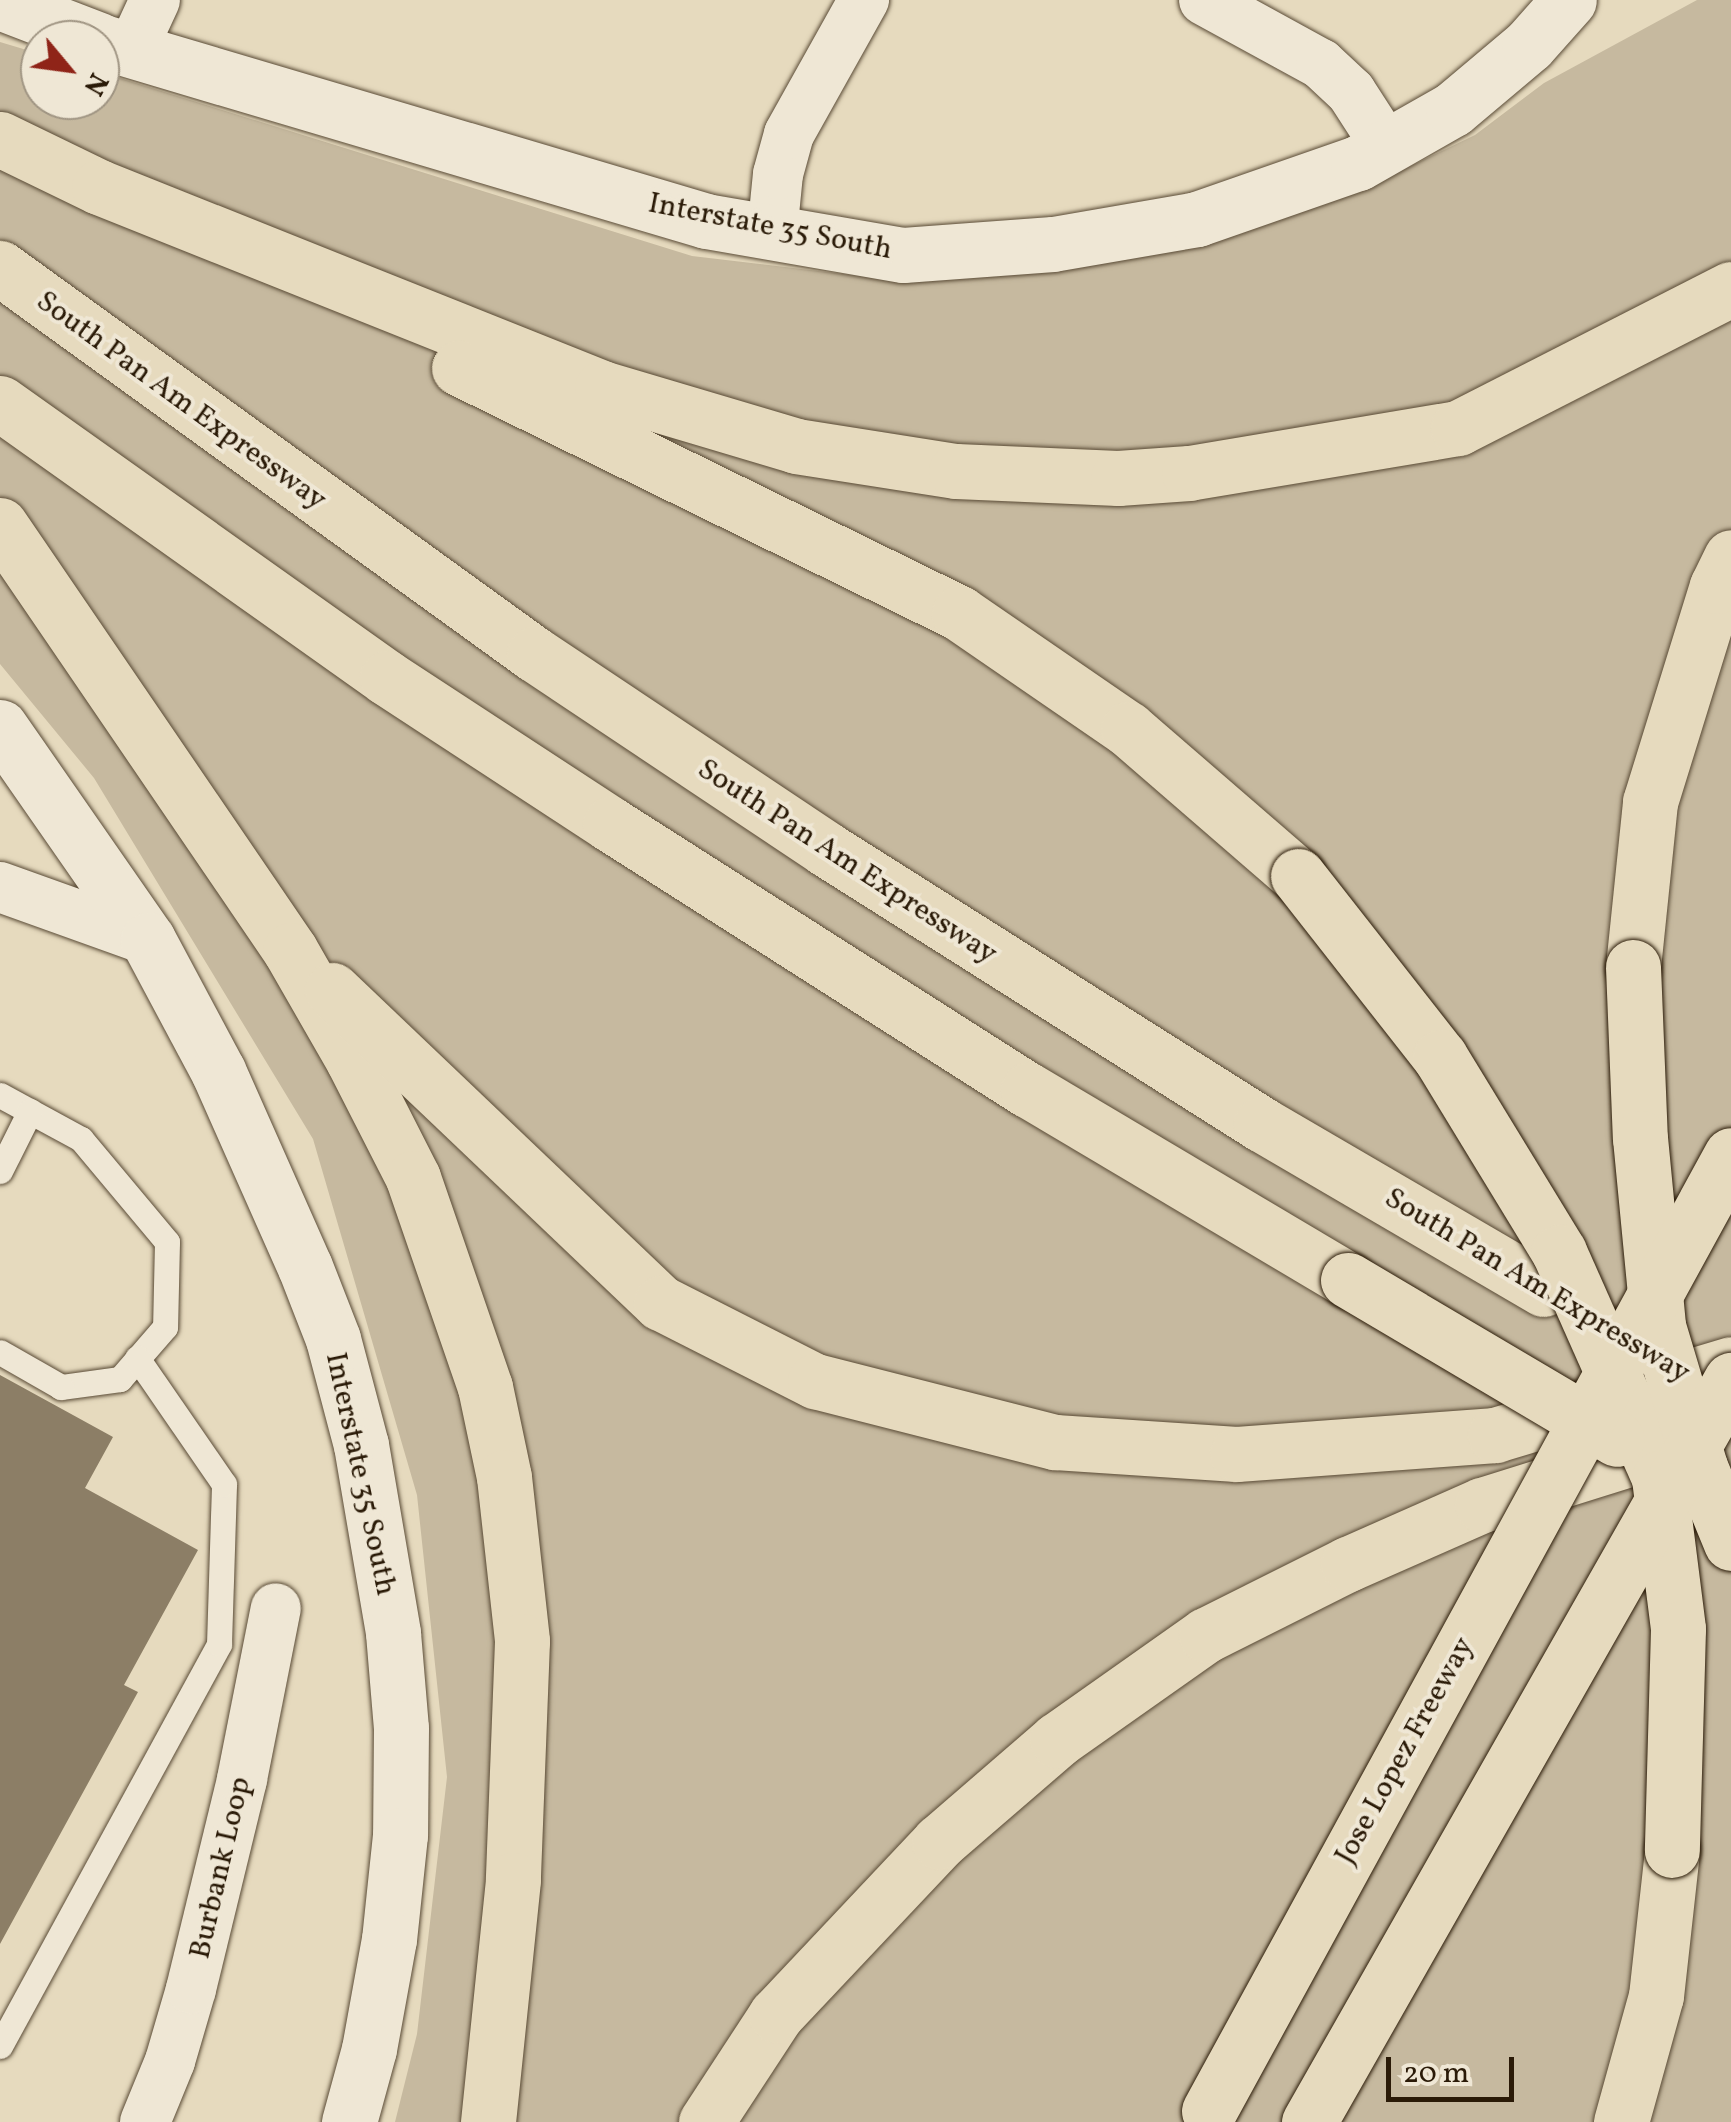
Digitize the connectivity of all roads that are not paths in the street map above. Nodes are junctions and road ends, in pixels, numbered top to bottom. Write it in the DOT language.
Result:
graph roads {
  1 [pos="155,0"];
  2 [pos="864,0"];
  3 [pos="1204,0"];
  4 [pos="1569,0"];
  5 [pos="0,2"];
  6 [pos="47,20"];
  7 [pos="120,34"];
  8 [pos="120,47"];
  9 [pos="0,139"];
  10 [pos="1386,146"];
  11 [pos="99,187"];
  12 [pos="772,234"];
  13 [pos="0,268"];
  14 [pos="1731,289"];
  15 [pos="0,402"];
  16 [pos="0,525"];
  17 [pos="1731,557"];
  18 [pos="0,728"];
  19 [pos="0,888"];
  20 [pos="148,940"];
  21 [pos="290,950"];
  22 [pos="0,1095"];
  23 [pos="30,1111"];
  24 [pos="1731,1155"];
  25 [pos="0,1170"];
  26 [pos="0,1352"];
  27 [pos="137,1358"];
  28 [pos="1731,1364"];
  29 [pos="1731,1380"];
  30 [pos="1721,1419"];
  31 [pos="1731,1503"];
  32 [pos="1731,1543"];
  33 [pos="276,1608"];
  34 [pos="0,2046"];
  35 [pos="1206,2116"];
  36 [pos="145,2122"];
  37 [pos="349,2122"];
  38 [pos="488,2122"];
  39 [pos="706,2122"];
  40 [pos="1309,2122"];
  41 [pos="1621,2122"];
  1 -- 7 [label="street"];
  2 -- 12 [label="street"];
  3 -- 10 [label="street"];
  4 -- 10 [label="main road, Interstate 35 South"];
  5 -- 6 [label="main road, Interstate 35 South"];
  8 -- 12 [label="main road, Interstate 35 South"];
  9 -- 11 [label="highway"];
  10 -- 12 [label="main road, Interstate 35 South"];
  11 -- 14 [label="highway"];
  11 -- 41 [label="highway, bridge"];
  13 -- 30 [label="highway, South Pan Am Expressway, bridge"];
  15 -- 31 [label="highway, bridge"];
  16 -- 21 [label="highway"];
  17 -- 32 [label="highway, bridge"];
  18 -- 20 [label="main road, Interstate 35 South"];
  19 -- 20 [label="street"];
  20 -- 37 [label="main road, Interstate 35 South"];
  21 -- 28 [label="highway"];
  21 -- 38 [label="highway"];
  22 -- 23 [label="lane"];
  23 -- 25 [label="lane"];
  23 -- 27 [label="lane"];
  24 -- 35 [label="highway, Jose Lopez Freeway, bridge"];
  26 -- 27 [label="lane"];
  27 -- 34 [label="lane"];
  29 -- 30 [label="highway, bridge"];
  30 -- 39 [label="highway"];
  30 -- 40 [label="highway, bridge"];
  33 -- 36 [label="street, Burbank Loop"];
}
